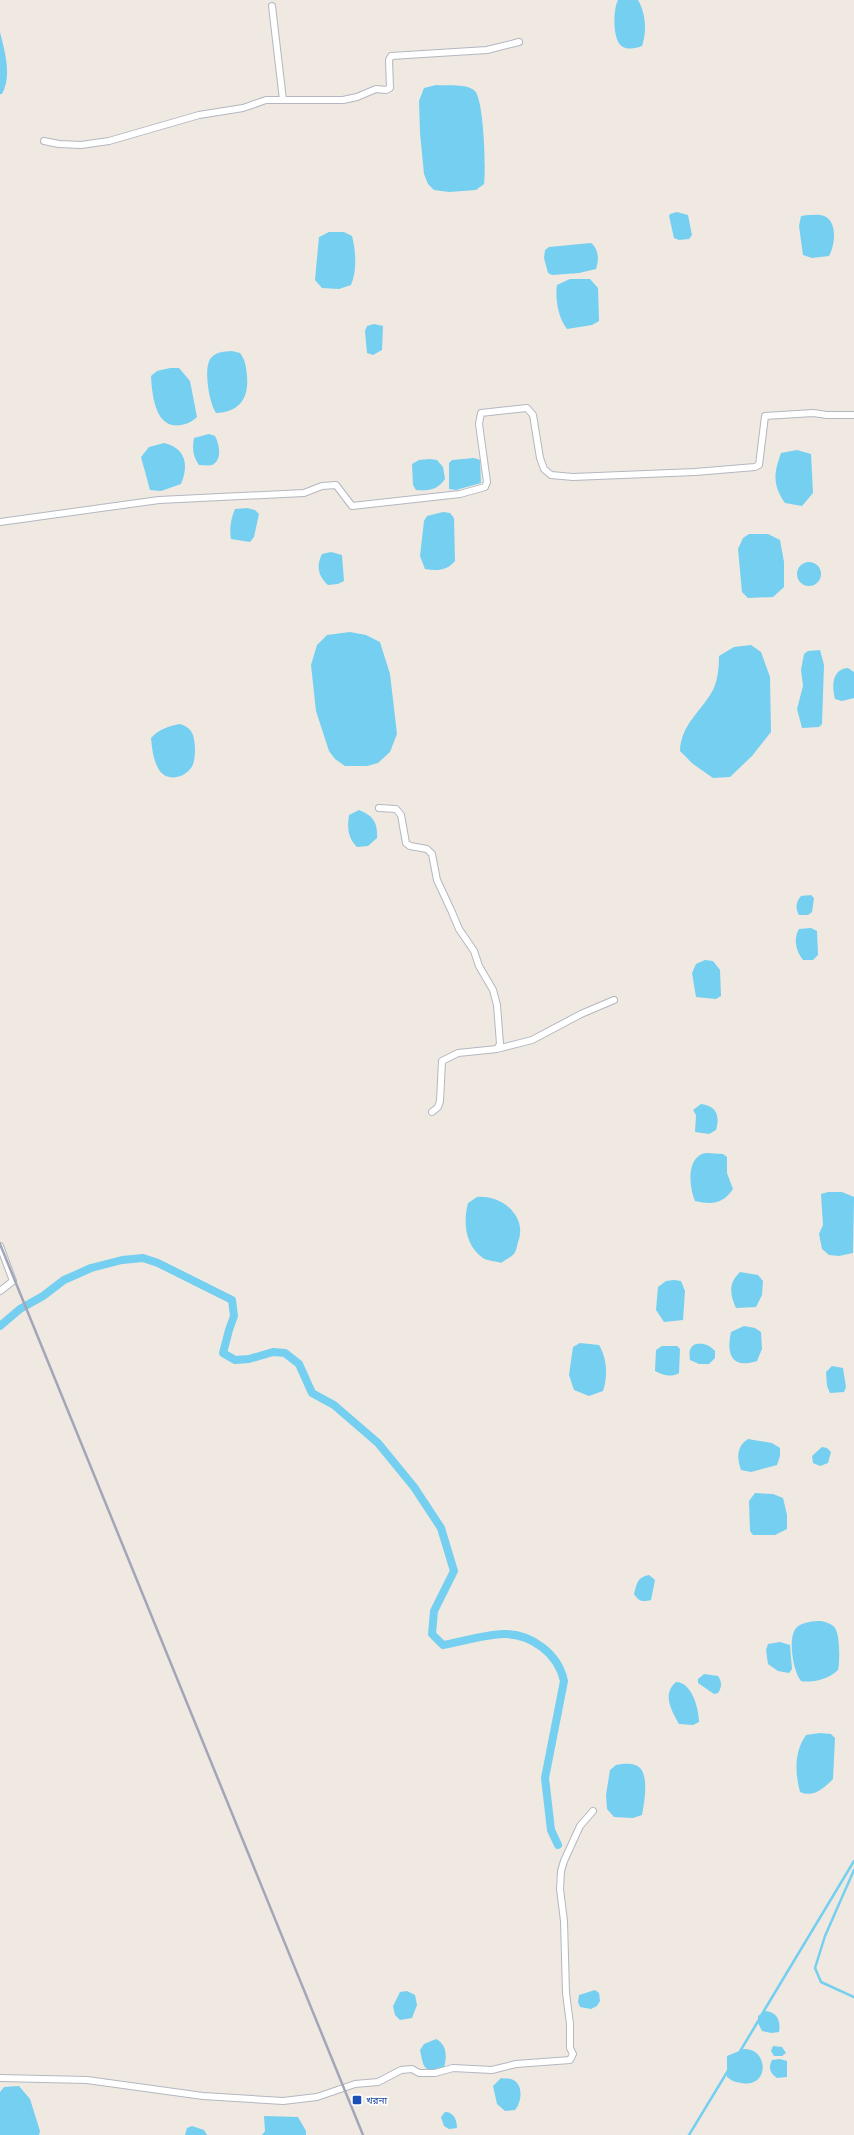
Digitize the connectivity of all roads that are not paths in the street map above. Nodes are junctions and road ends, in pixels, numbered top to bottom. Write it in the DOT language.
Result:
graph roads {
  1 [pos="272,6"];
  2 [pos="519,42"];
  3 [pos="283,100"];
  4 [pos="44,141"];
  5 [pos="854,415"];
  6 [pos="0,522"];
  7 [pos="379,808"];
  8 [pos="614,1000"];
  9 [pos="497,1049"];
  10 [pos="432,1112"];
  11 [pos="0,1246"];
  12 [pos="0,1290"];
  13 [pos="593,1811"];
  14 [pos="0,2078"];
  1 -- 3 [label="street"];
  2 -- 3 [label="street"];
  3 -- 4 [label="street"];
  5 -- 6 [label="street"];
  7 -- 9 [label="street"];
  8 -- 9 [label="street"];
  9 -- 10 [label="street"];
  11 -- 12 [label="street"];
  13 -- 14 [label="street"];
}
